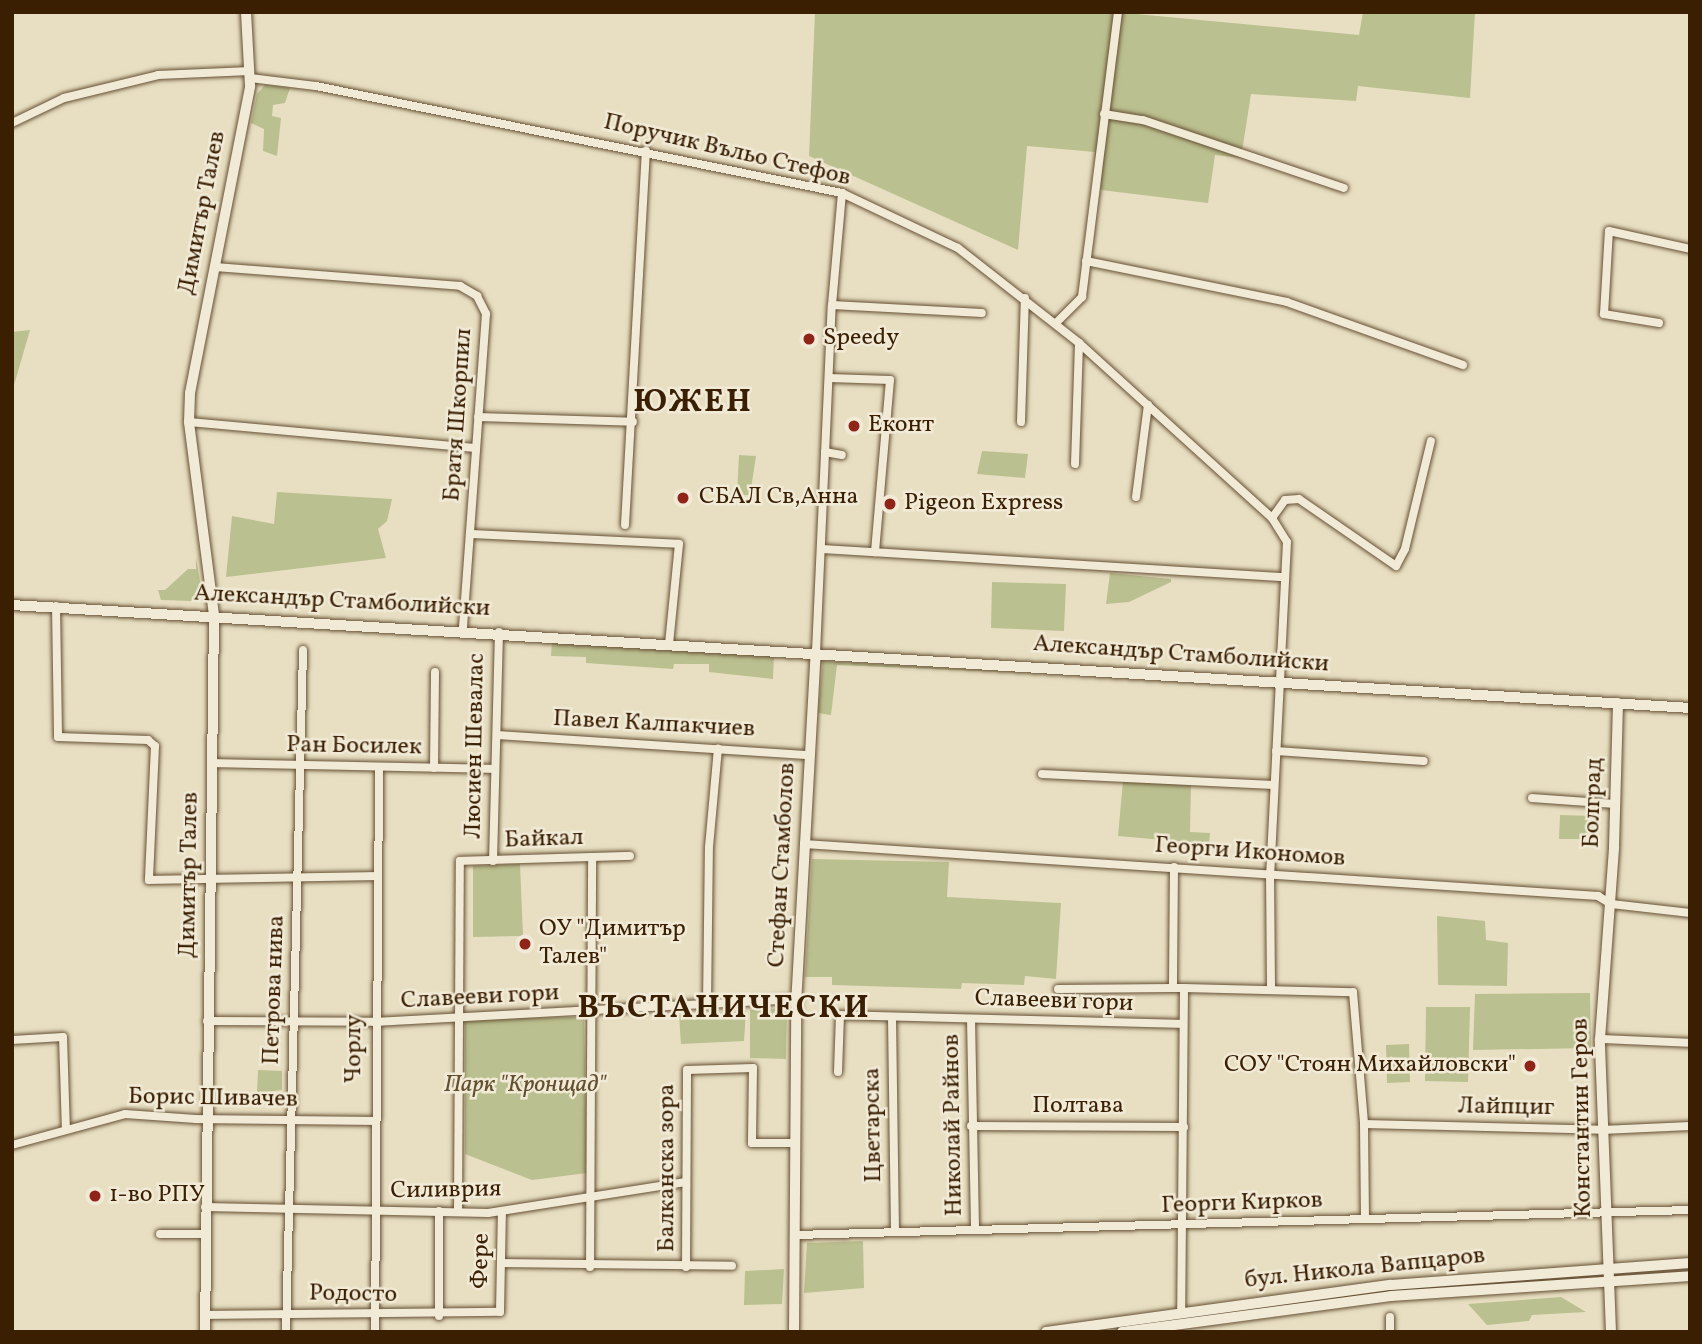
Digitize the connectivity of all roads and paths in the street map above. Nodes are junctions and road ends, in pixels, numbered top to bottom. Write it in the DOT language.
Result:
graph roads {
  1 [pos="247,12"];
  2 [pos="1118,12"];
  3 [pos="250,74"];
  4 [pos="1104,114"];
  5 [pos="12,123"];
  6 [pos="646,151"];
  7 [pos="1344,188"];
  8 [pos="842,193"];
  9 [pos="1690,249"];
  10 [pos="1086,261"];
  11 [pos="215,267"];
  12 [pos="1026,298"];
  13 [pos="832,305"];
  14 [pos="982,313"];
  15 [pos="1659,323"];
  16 [pos="1056,324"];
  17 [pos="1079,343"];
  18 [pos="1463,365"];
  19 [pos="828,378"];
  20 [pos="1148,405"];
  21 [pos="478,417"];
  22 [pos="189,422"];
  23 [pos="633,422"];
  24 [pos="1021,422"];
  25 [pos="1431,441"];
  26 [pos="475,448"];
  27 [pos="825,452"];
  28 [pos="842,455"];
  29 [pos="1075,464"];
  30 [pos="1136,497"];
  31 [pos="1272,518"];
  32 [pos="625,525"];
  33 [pos="470,534"];
  34 [pos="822,549"];
  35 [pos="875,552"];
  36 [pos="1284,577"];
  37 [pos="12,605"];
  38 [pos="56,606"];
  39 [pos="214,615"];
  40 [pos="463,630"];
  41 [pos="499,632"];
  42 [pos="669,643"];
  43 [pos="303,650"];
  44 [pos="816,652"];
  45 [pos="435,672"];
  46 [pos="1281,684"];
  47 [pos="1618,704"];
  48 [pos="1690,708"];
  49 [pos="497,735"];
  50 [pos="718,748"];
  51 [pos="1276,751"];
  52 [pos="810,755"];
  53 [pos="1424,761"];
  54 [pos="213,763"];
  55 [pos="300,765"];
  56 [pos="379,766"];
  57 [pos="434,768"];
  58 [pos="495,769"];
  59 [pos="1042,774"];
  60 [pos="1274,785"];
  61 [pos="1532,798"];
  62 [pos="1615,804"];
  63 [pos="804,844"];
  64 [pos="630,856"];
  65 [pos="592,857"];
  66 [pos="460,861"];
  67 [pos="493,861"];
  68 [pos="1174,867"];
  69 [pos="1270,873"];
  70 [pos="299,876"];
  71 [pos="376,876"];
  72 [pos="212,880"];
  73 [pos="1611,904"];
  74 [pos="1690,913"];
  75 [pos="1173,988"];
  76 [pos="1184,988"];
  77 [pos="1271,988"];
  78 [pos="1058,989"];
  79 [pos="796,999"];
  80 [pos="707,1005"];
  81 [pos="592,1013"];
  82 [pos="461,1016"];
  83 [pos="892,1017"];
  84 [pos="971,1019"];
  85 [pos="207,1021"];
  86 [pos="374,1022"];
  87 [pos="290,1024"];
  88 [pos="1182,1024"];
  89 [pos="12,1040"];
  90 [pos="1600,1040"];
  91 [pos="1690,1043"];
  92 [pos="838,1072"];
  93 [pos="290,1119"];
  94 [pos="206,1120"];
  95 [pos="374,1121"];
  96 [pos="1364,1124"];
  97 [pos="971,1126"];
  98 [pos="1690,1126"];
  99 [pos="1184,1127"];
  100 [pos="66,1130"];
  101 [pos="1602,1130"];
  102 [pos="794,1143"];
  103 [pos="12,1145"];
  104 [pos="686,1182"];
  105 [pos="592,1195"];
  106 [pos="205,1207"];
  107 [pos="1690,1210"];
  108 [pos="374,1211"];
  109 [pos="439,1211"];
  110 [pos="458,1211"];
  111 [pos="502,1211"];
  112 [pos="290,1212"];
  113 [pos="1605,1212"];
  114 [pos="1365,1219"];
  115 [pos="1185,1225"];
  116 [pos="975,1230"];
  117 [pos="895,1232"];
  118 [pos="160,1234"];
  119 [pos="205,1234"];
  120 [pos="795,1235"];
  121 [pos="502,1263"];
  122 [pos="1690,1263"];
  123 [pos="732,1266"];
  124 [pos="590,1267"];
  125 [pos="686,1267"];
  126 [pos="1609,1268"];
  127 [pos="1690,1276"];
  128 [pos="1609,1280"];
  129 [pos="500,1312"];
  130 [pos="286,1313"];
  131 [pos="204,1315"];
  132 [pos="376,1315"];
  133 [pos="439,1316"];
  134 [pos="1390,1317"];
  135 [pos="1183,1323"];
  136 [pos="205,1332"];
  137 [pos="286,1332"];
  138 [pos="375,1332"];
  139 [pos="794,1332"];
  140 [pos="1046,1332"];
  141 [pos="1122,1332"];
  142 [pos="1390,1332"];
  143 [pos="1611,1332"];
  1 -- 3 [label="street, Димитър Талев"];
  2 -- 4 [label="street"];
  3 -- 5 [label="street, Поручик Въльо Стефов"];
  3 -- 6 [label="street, Поручик Въльо Стефов"];
  3 -- 11 [label="street, Димитър Талев"];
  4 -- 7 [label="street"];
  4 -- 10 [label="street"];
  6 -- 8 [label="street, Поручик Въльо Стефов"];
  6 -- 23 [label="street"];
  8 -- 12 [label="street, Поручик Въльо Стефов"];
  8 -- 13 [label="street"];
  9 -- 15 [label="street"];
  10 -- 16 [label="street"];
  10 -- 18 [label="street"];
  11 -- 21 [label="street, Братя Шкорпил"];
  11 -- 22 [label="street, Димитър Талев"];
  12 -- 16 [label="street, Поручик Въльо Стефов"];
  12 -- 24 [label="street"];
  13 -- 14 [label="street"];
  13 -- 19 [label="street"];
  16 -- 17 [label="street, Поручик Въльо Стефов"];
  17 -- 20 [label="street, Поручик Въльо Стефов"];
  17 -- 29 [label="street"];
  19 -- 27 [label="street"];
  19 -- 35 [label="street"];
  20 -- 30 [label="street"];
  20 -- 31 [label="street, Поручик Въльо Стефов"];
  21 -- 23 [label="street"];
  21 -- 26 [label="street, Братя Шкорпил"];
  22 -- 26 [label="street"];
  22 -- 39 [label="street, Димитър Талев"];
  23 -- 32 [label="street"];
  25 -- 31 [label="street"];
  26 -- 33 [label="street, Братя Шкорпил"];
  27 -- 28 [label="street"];
  27 -- 34 [label="street"];
  31 -- 36 [label="street, Поручик Въльо Стефов"];
  33 -- 40 [label="street"];
  33 -- 42 [label="street, Братя Шкорпил"];
  34 -- 35 [label="street"];
  34 -- 44 [label="street"];
  35 -- 36 [label="street"];
  36 -- 46 [label="street"];
  37 -- 38 [label="street, Александър Стамболийски"];
  38 -- 39 [label="street, Александър Стамболийски"];
  38 -- 72 [label="street"];
  39 -- 40 [label="street, Александър Стамболийски"];
  39 -- 54 [label="street, Димитър Талев"];
  40 -- 41 [label="street, Александър Стамболийски"];
  41 -- 42 [label="street, Александър Стамболийски"];
  41 -- 49 [label="street, Люсиен Шевалас"];
  42 -- 44 [label="street, Александър Стамболийски"];
  43 -- 55 [label="street, Петрова нива"];
  44 -- 46 [label="street, Александър Стамболийски"];
  44 -- 52 [label="street, Стефан Стамболов"];
  45 -- 57 [label="street"];
  46 -- 47 [label="street, Александър Стамболийски"];
  46 -- 51 [label="street"];
  47 -- 48 [label="street, Александър Стамболийски"];
  47 -- 62 [label="street, Болград"];
  49 -- 50 [label="street, Павел Калпакчиев"];
  49 -- 58 [label="street, Люсиен Шевалас"];
  50 -- 52 [label="street, Павел Калпакчиев"];
  50 -- 80 [label="street"];
  51 -- 53 [label="street"];
  51 -- 60 [label="street"];
  52 -- 63 [label="street, Стефан Стамболов"];
  54 -- 55 [label="street, Ран Босилек"];
  54 -- 72 [label="street, Димитър Талев"];
  55 -- 56 [label="street, Ран Босилек"];
  55 -- 70 [label="street, Петрова нива"];
  56 -- 57 [label="street, Ран Босилек"];
  56 -- 71 [label="street, Чорлу"];
  57 -- 58 [label="street, Ран Босилек"];
  58 -- 67 [label="street, Люсиен Шевалас"];
  59 -- 60 [label="street"];
  60 -- 69 [label="street"];
  61 -- 62 [label="street"];
  62 -- 73 [label="street, Болград"];
  63 -- 68 [label="street, Георги Икономов"];
  63 -- 79 [label="street, Стефан Стамболов"];
  64 -- 65 [label="street, Байкал"];
  65 -- 67 [label="street, Байкал"];
  65 -- 81 [label="street"];
  66 -- 67 [label="street, Байкал"];
  66 -- 82 [label="street, Люсиен Шевалас"];
  68 -- 69 [label="street, Георги Икономов"];
  68 -- 75 [label="street"];
  69 -- 73 [label="street, Георги Икономов"];
  69 -- 77 [label="street"];
  70 -- 71 [label="street"];
  70 -- 72 [label="street"];
  70 -- 87 [label="street, Петрова нива"];
  71 -- 86 [label="street, Чорлу"];
  72 -- 85 [label="street, Димитър Талев"];
  73 -- 74 [label="street, Георги Икономов"];
  73 -- 90 [label="street, Константин Геров"];
  75 -- 76 [label="street"];
  75 -- 78 [label="street"];
  76 -- 77 [label="street"];
  76 -- 88 [label="street"];
  77 -- 96 [label="street"];
  79 -- 80 [label="street, Славееви гори"];
  79 -- 102 [label="street, Стефан Стамболов"];
  80 -- 81 [label="street, Славееви гори"];
  81 -- 82 [label="street, Славееви гори"];
  81 -- 105 [label="street"];
  82 -- 86 [label="street, Славееви гори"];
  82 -- 110 [label="street, Люсиен Шевалас"];
  83 -- 84 [label="street, Славееви гори"];
  83 -- 92 [label="street, Славееви гори"];
  83 -- 117 [label="street, Цветарска"];
  84 -- 88 [label="street, Славееви гори"];
  84 -- 97 [label="street, Николай Райнов"];
  85 -- 87 [label="street, Славееви гори"];
  85 -- 94 [label="street, Димитър Талев"];
  86 -- 87 [label="street, Славееви гори"];
  86 -- 95 [label="street, Чорлу"];
  87 -- 93 [label="street, Петрова нива"];
  88 -- 99 [label="street"];
  89 -- 100 [label="street"];
  90 -- 91 [label="street"];
  90 -- 101 [label="street, Константин Геров"];
  93 -- 94 [label="street, Борис Шивачев"];
  93 -- 95 [label="street, Борис Шивачев"];
  93 -- 112 [label="street, Петрова нива"];
  94 -- 100 [label="street, Борис Шивачев"];
  94 -- 106 [label="street, Димитър Талев"];
  95 -- 108 [label="street, Чорлу"];
  96 -- 101 [label="street, Лайпциг"];
  96 -- 114 [label="street"];
  97 -- 99 [label="street, Полтава"];
  97 -- 116 [label="street, Николай Райнов"];
  98 -- 101 [label="street, Лайпциг"];
  99 -- 115 [label="street"];
  100 -- 103 [label="street, Борис Шивачев"];
  101 -- 113 [label="street, Константин Геров"];
  102 -- 104 [label="street, Балканска зора"];
  102 -- 120 [label="street, Стефан Стамболов"];
  104 -- 105 [label="street, Силиврия"];
  104 -- 125 [label="street, Балканска зора"];
  105 -- 111 [label="street, Силиврия"];
  105 -- 124 [label="street"];
  106 -- 112 [label="street, Силиврия"];
  106 -- 119 [label="street, Димитър Талев"];
  107 -- 113 [label="street, Георги Кирков"];
  108 -- 109 [label="street, Силиврия"];
  108 -- 112 [label="street, Силиврия"];
  108 -- 132 [label="street, Чорлу"];
  109 -- 110 [label="street, Силиврия"];
  109 -- 133 [label="street"];
  110 -- 111 [label="street, Силиврия"];
  111 -- 121 [label="street, Фере"];
  112 -- 130 [label="street, Петрова нива"];
  113 -- 114 [label="street, Георги Кирков"];
  113 -- 126 [label="street, Константин Геров"];
  114 -- 115 [label="street, Георги Кирков"];
  115 -- 116 [label="street, Георги Кирков"];
  115 -- 135 [label="street"];
  116 -- 117 [label="street, Георги Кирков"];
  117 -- 120 [label="street, Георги Кирков"];
  118 -- 119 [label="street"];
  119 -- 131 [label="street, Димитър Талев"];
  120 -- 139 [label="street, Стефан Стамболов"];
  121 -- 124 [label="street"];
  121 -- 129 [label="street, Фере"];
  122 -- 126 [label="street, бул. Никола Вапцаров"];
  123 -- 125 [label="street"];
  124 -- 125 [label="street"];
  126 -- 128 [label="street, Константин Геров"];
  126 -- 135 [label="street, бул. Никола Вапцаров"];
  127 -- 128 [label="street, бул. Никола Вапцаров"];
  128 -- 135 [label="street, бул. Никола Вапцаров"];
  128 -- 143 [label="street, Константин Геров"];
  129 -- 133 [label="street, Родосто"];
  130 -- 131 [label="street, Родосто"];
  130 -- 132 [label="street, Родосто"];
  130 -- 137 [label="street, Петрова нива"];
  131 -- 136 [label="street, Димитър Талев"];
  132 -- 133 [label="street, Родосто"];
  132 -- 138 [label="street, Чорлу"];
  134 -- 142 [label="street"];
  135 -- 140 [label="street, бул. Никола Вапцаров"];
  135 -- 141 [label="street, бул. Никола Вапцаров"];
}
